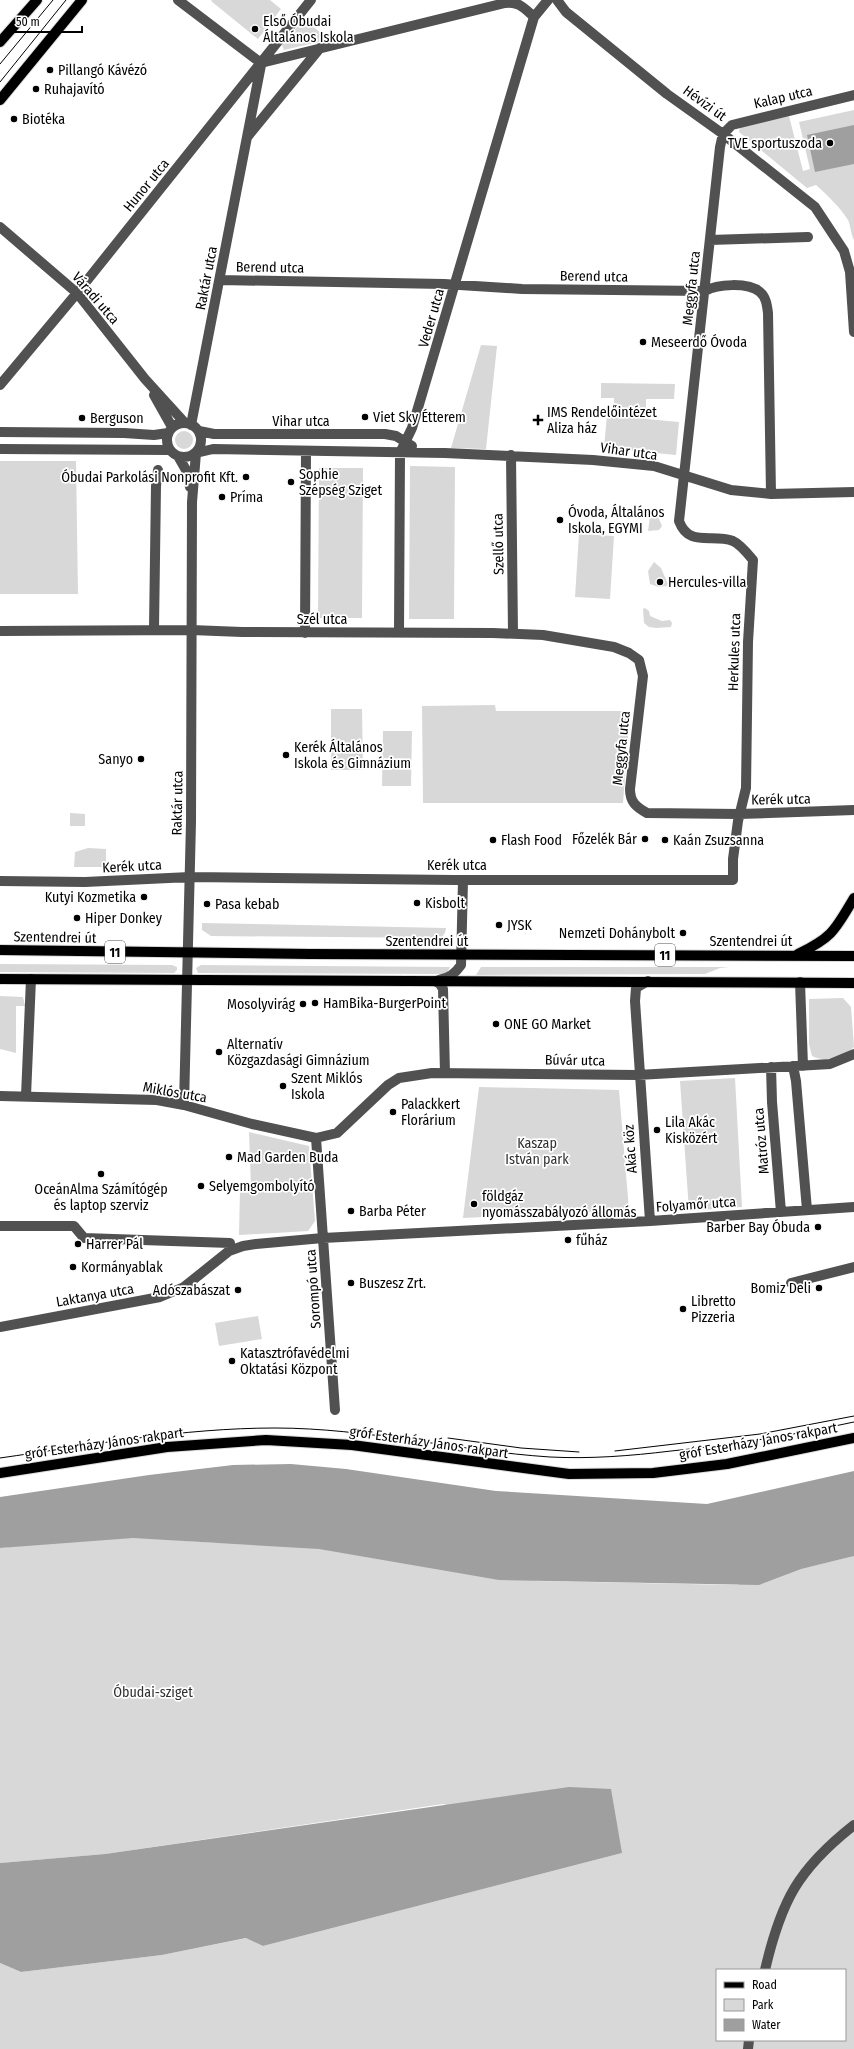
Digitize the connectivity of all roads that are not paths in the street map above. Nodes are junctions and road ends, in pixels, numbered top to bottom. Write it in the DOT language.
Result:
graph roads {
  1 [pos="38,0"];
  2 [pos="82,0"];
  3 [pos="178,0"];
  4 [pos="312,0"];
  5 [pos="548,0"];
  6 [pos="557,0"];
  7 [pos="534,17"];
  8 [pos="0,42"];
  9 [pos="320,48"];
  10 [pos="261,63"];
  11 [pos="854,95"];
  12 [pos="0,100"];
  13 [pos="723,134"];
  14 [pos="247,138"];
  15 [pos="0,227"];
  16 [pos="808,237"];
  17 [pos="710,240"];
  18 [pos="852,272"];
  19 [pos="220,280"];
  20 [pos="456,285"];
  21 [pos="705,291"];
  22 [pos="77,293"];
  23 [pos="854,332"];
  24 [pos="145,379"];
  25 [pos="0,385"];
  26 [pos="192,426"];
  27 [pos="170,430"];
  28 [pos="0,432"];
  29 [pos="406,442"];
  30 [pos="0,449"];
  31 [pos="306,451"];
  32 [pos="174,453"];
  33 [pos="196,453"];
  34 [pos="400,453"];
  35 [pos="422,453"];
  36 [pos="512,455"];
  37 [pos="158,470"];
  38 [pos="685,477"];
  39 [pos="854,492"];
  40 [pos="771,494"];
  41 [pos="192,502"];
  42 [pos="691,536"];
  43 [pos="154,629"];
  44 [pos="191,630"];
  45 [pos="0,631"];
  46 [pos="305,633"];
  47 [pos="399,633"];
  48 [pos="513,633"];
  49 [pos="639,660"];
  50 [pos="854,810"];
  51 [pos="739,814"];
  52 [pos="190,877"];
  53 [pos="463,880"];
  54 [pos="0,881"];
  55 [pos="854,898"];
  56 [pos="0,950"];
  57 [pos="188,953"];
  58 [pos="462,955"];
  59 [pos="795,955"];
  60 [pos="854,956"];
  61 [pos="0,979"];
  62 [pos="31,979"];
  63 [pos="188,981"];
  64 [pos="435,981"];
  65 [pos="650,981"];
  66 [pos="800,982"];
  67 [pos="854,983"];
  68 [pos="854,1054"];
  69 [pos="793,1066"];
  70 [pos="804,1066"];
  71 [pos="771,1068"];
  72 [pos="445,1073"];
  73 [pos="638,1075"];
  74 [pos="0,1096"];
  75 [pos="26,1096"];
  76 [pos="184,1105"];
  77 [pos="316,1138"];
  78 [pos="854,1207"];
  79 [pos="807,1210"];
  80 [pos="781,1212"];
  81 [pos="650,1221"];
  82 [pos="0,1226"];
  83 [pos="323,1238"];
  84 [pos="230,1242"];
  85 [pos="854,1267"];
  86 [pos="791,1283"];
  87 [pos="0,1326"];
  88 [pos="335,1410"];
  89 [pos="854,1438"];
  90 [pos="0,1473"];
  91 [pos="852,1826"];
  92 [pos="765,1969"];
  1 -- 8 [label="main road"];
  2 -- 12 [label="main road"];
  3 -- 10 [label="street"];
  4 -- 10 [label="street, Hunor utca"];
  5 -- 7 [label="street"];
  6 -- 13 [label="street, Hévízi út"];
  7 -- 9 [label="street"];
  7 -- 20 [label="street, Veder utca"];
  9 -- 10 [label="street"];
  9 -- 14 [label="street, Raktár utca"];
  10 -- 14 [label="street, Raktár utca"];
  10 -- 22 [label="street, Hunor utca"];
  11 -- 13 [label="street, Kalap utca"];
  13 -- 17 [label="street, Meggyfa utca"];
  13 -- 18 [label="street, Hévízi út"];
  14 -- 19 [label="street, Raktár utca"];
  15 -- 22 [label="street, Váradi utca"];
  16 -- 17 [label="street"];
  17 -- 21 [label="street, Meggyfa utca"];
  18 -- 23 [label="street, Hévízi út"];
  19 -- 20 [label="street, Berend utca"];
  19 -- 26 [label="street, Raktár utca"];
  20 -- 21 [label="street, Berend utca"];
  20 -- 29 [label="street, Veder utca"];
  21 -- 38 [label="street, Meggyfa utca"];
  21 -- 40 [label="street, Berend utca"];
  22 -- 24 [label="street, Váradi utca"];
  22 -- 25 [label="street, Hunor utca"];
  24 -- 26 [label="street, Váradi utca"];
  24 -- 27 [label="street, Váradi utca"];
  26 -- 27 [label="street"];
  26 -- 29 [label="street, Vihar utca"];
  26 -- 33 [label="street"];
  27 -- 28 [label="street"];
  27 -- 32 [label="street"];
  29 -- 34 [label="street, Veder utca"];
  29 -- 35 [label="street, Vihar utca"];
  30 -- 32 [label="street"];
  31 -- 33 [label="street, Vihar utca"];
  31 -- 34 [label="street, Vihar utca"];
  31 -- 46 [label="street"];
  32 -- 33 [label="street"];
  32 -- 41 [label="street, Raktár utca"];
  33 -- 41 [label="street, Raktár utca"];
  34 -- 35 [label="street, Vihar utca"];
  34 -- 47 [label="street, Veder utca"];
  35 -- 36 [label="street, Vihar utca"];
  36 -- 38 [label="street, Vihar utca"];
  36 -- 48 [label="street, Szellő utca"];
  37 -- 43 [label="street"];
  38 -- 40 [label="street, Vihar utca"];
  38 -- 42 [label="street, Meggyfa utca"];
  39 -- 40 [label="street, Vihar utca"];
  41 -- 44 [label="street, Raktár utca"];
  42 -- 51 [label="street, Herkules utca"];
  43 -- 44 [label="street, Szél utca"];
  43 -- 45 [label="street, Szél utca"];
  44 -- 46 [label="street, Szél utca"];
  44 -- 52 [label="street, Raktár utca"];
  46 -- 47 [label="street, Szél utca"];
  47 -- 48 [label="street, Szél utca"];
  48 -- 49 [label="street, Szél utca"];
  49 -- 51 [label="street, Meggyfa utca"];
  50 -- 51 [label="street, Kerék utca"];
  51 -- 53 [label="street, Kerék utca"];
  52 -- 53 [label="street, Kerék utca"];
  52 -- 54 [label="street, Kerék utca"];
  52 -- 57 [label="street, Raktár utca"];
  53 -- 58 [label="street"];
  55 -- 59 [label="main road"];
  56 -- 57 [label="main road, Szentendrei út / 11"];
  57 -- 58 [label="main road, Szentendrei út / 11"];
  57 -- 63 [label="street, Raktár utca"];
  58 -- 59 [label="main road, Szentendrei út / 11"];
  58 -- 64 [label="street"];
  59 -- 60 [label="main road, Szentendrei út / 11"];
  61 -- 62 [label="main road, 11"];
  62 -- 63 [label="main road, 11"];
  62 -- 75 [label="street"];
  63 -- 64 [label="main road, 11"];
  63 -- 76 [label="street, Raktár utca"];
  64 -- 65 [label="main road, 11"];
  64 -- 72 [label="street"];
  65 -- 66 [label="main road, 11"];
  65 -- 73 [label="street, Akác köz"];
  66 -- 67 [label="main road, 11"];
  66 -- 70 [label="street"];
  68 -- 70 [label="street, Búvár utca"];
  69 -- 70 [label="street, Búvár utca"];
  69 -- 71 [label="street, Búvár utca"];
  69 -- 79 [label="street"];
  71 -- 73 [label="street, Búvár utca"];
  71 -- 80 [label="street, Matróz utca"];
  72 -- 73 [label="street, Búvár utca"];
  72 -- 77 [label="street, Búvár utca"];
  73 -- 81 [label="street, Akác köz"];
  74 -- 75 [label="street, Miklós utca"];
  75 -- 76 [label="street, Miklós utca"];
  76 -- 77 [label="street, Miklós utca"];
  77 -- 83 [label="street, Sorompó utca"];
  78 -- 79 [label="street, Folyamőr utca"];
  79 -- 80 [label="street, Folyamőr utca"];
  80 -- 81 [label="street, Folyamőr utca"];
  81 -- 83 [label="street, Folyamőr utca"];
  82 -- 84 [label="street"];
  83 -- 87 [label="street, Laktanya utca"];
  83 -- 88 [label="street, Sorompó utca"];
  85 -- 86 [label="street"];
  89 -- 90 [label="main road, gróf Esterházy János rakpart"];
  91 -- 92 [label="street"];
}
